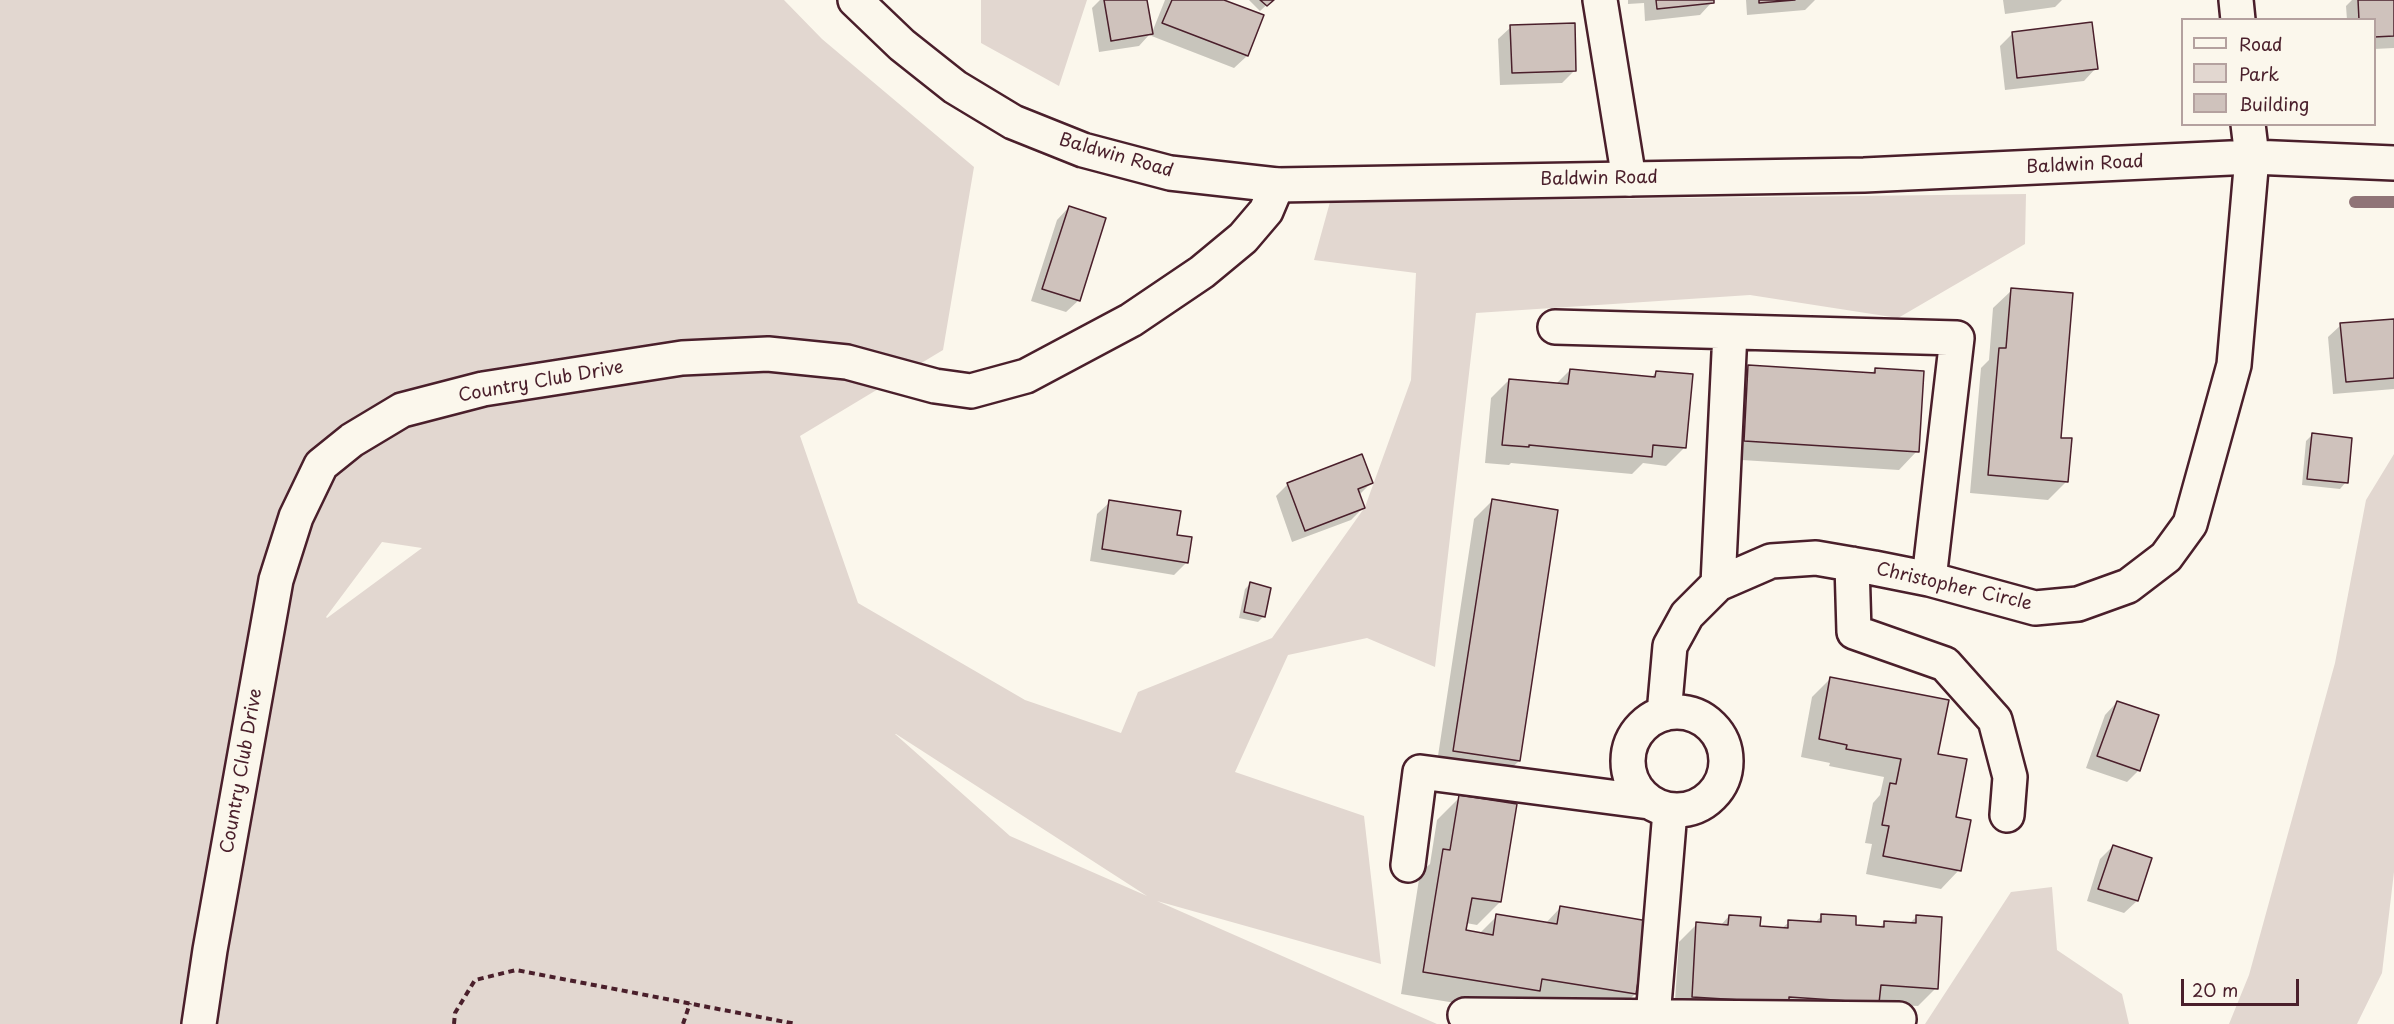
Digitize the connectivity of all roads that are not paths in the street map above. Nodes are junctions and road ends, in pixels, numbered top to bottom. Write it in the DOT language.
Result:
graph roads {
  1 [pos="855,0"];
  2 [pos="1600,0"];
  3 [pos="2235,0"];
  4 [pos="2238,18"];
  5 [pos="2248,126"];
  6 [pos="2252,157"];
  7 [pos="2394,163"];
  8 [pos="1629,179"];
  9 [pos="1277,185"];
  10 [pos="1555,327"];
  11 [pos="1730,332"];
  12 [pos="1852,564"];
  13 [pos="1929,579"];
  14 [pos="1718,584"];
  15 [pos="1664,714"];
  16 [pos="1659,806"];
  17 [pos="2007,815"];
  18 [pos="1408,864"];
  19 [pos="1465,1015"];
  20 [pos="1653,1017"];
  21 [pos="1899,1019"];
  22 [pos="199,1024"];
  1 -- 9 [label="street, Baldwin Road"];
  2 -- 8 [label="street"];
  3 -- 4 [label="street"];
  5 -- 6 [label="street, Christopher Circle"];
  6 -- 7 [label="street, Baldwin Road"];
  6 -- 8 [label="street, Baldwin Road"];
  6 -- 13 [label="street, Christopher Circle"];
  8 -- 9 [label="street, Baldwin Road"];
  9 -- 22 [label="street, Country Club Drive"];
  10 -- 11 [label="street"];
  11 -- 13 [label="street"];
  11 -- 14 [label="street"];
  12 -- 13 [label="street, Christopher Circle"];
  12 -- 14 [label="street, Christopher Circle"];
  12 -- 17 [label="street"];
  14 -- 15 [label="street, Christopher Circle"];
  15 -- 16 [label="street"];
  15 -- 16 [label="street"];
  16 -- 18 [label="street"];
  16 -- 20 [label="street"];
  19 -- 20 [label="street"];
  20 -- 21 [label="street"];
}
